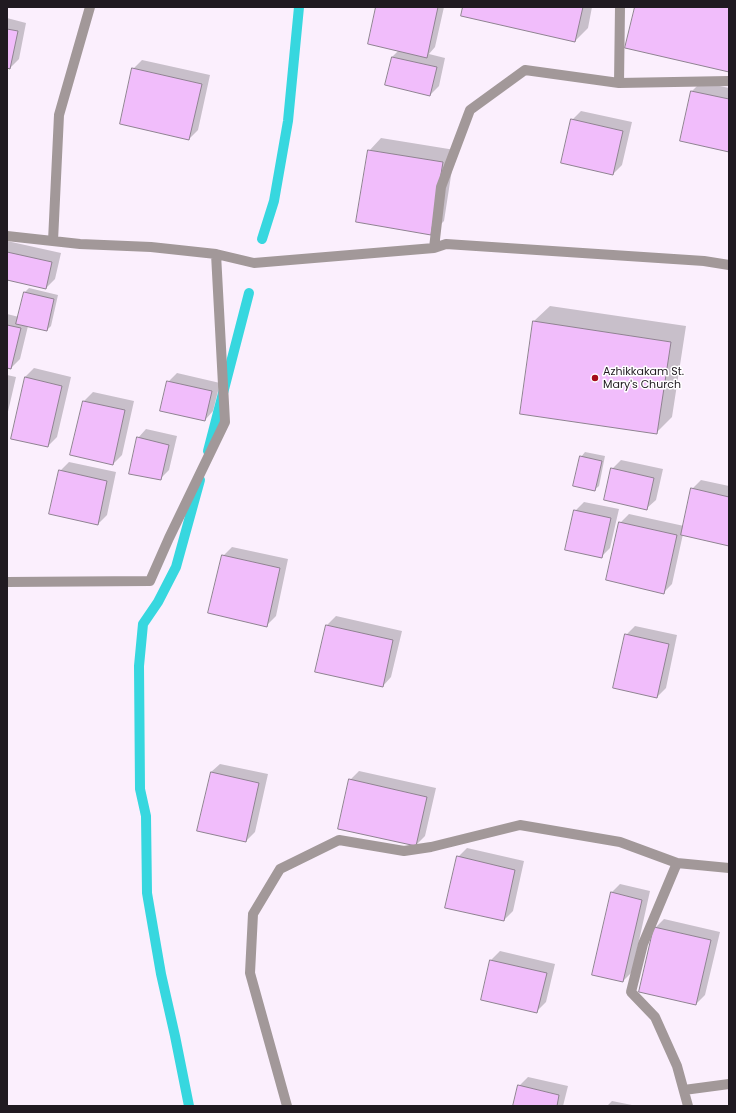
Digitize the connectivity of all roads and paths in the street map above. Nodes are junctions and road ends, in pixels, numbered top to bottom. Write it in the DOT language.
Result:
graph roads {
  1 [pos="90,7"];
  2 [pos="620,7"];
  3 [pos="729,81"];
  4 [pos="618,82"];
  5 [pos="7,236"];
  6 [pos="53,241"];
  7 [pos="434,248"];
  8 [pos="216,254"];
  9 [pos="729,264"];
  10 [pos="7,582"];
  11 [pos="677,863"];
  12 [pos="729,868"];
  13 [pos="729,1084"];
  14 [pos="684,1090"];
  15 [pos="287,1106"];
  16 [pos="688,1106"];
  1 -- 6 [label="street"];
  2 -- 4 [label="street"];
  3 -- 4 [label="street"];
  4 -- 7 [label="street"];
  5 -- 6 [label="street"];
  6 -- 8 [label="street"];
  7 -- 8 [label="street"];
  7 -- 9 [label="street"];
  8 -- 10 [label="street"];
  11 -- 12 [label="street"];
  11 -- 14 [label="street"];
  11 -- 15 [label="street"];
  13 -- 14 [label="street"];
  14 -- 16 [label="street"];
}
